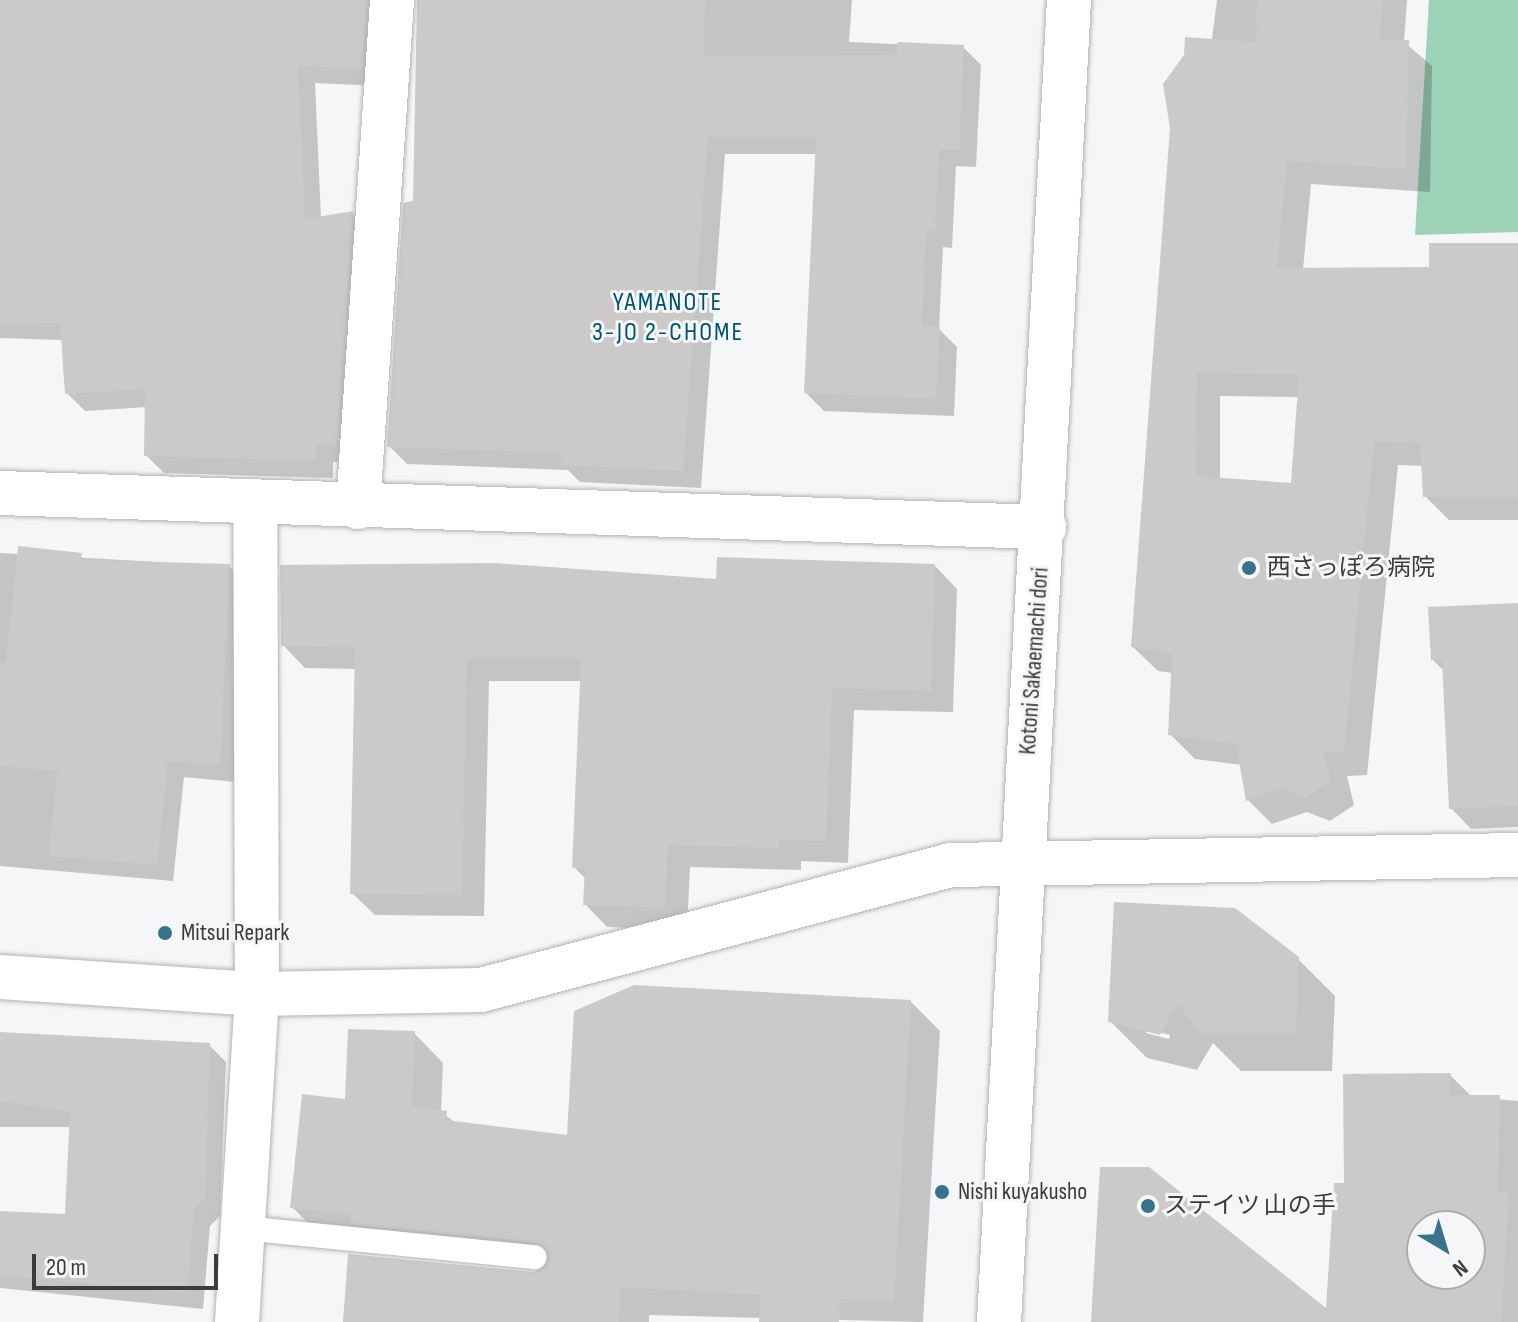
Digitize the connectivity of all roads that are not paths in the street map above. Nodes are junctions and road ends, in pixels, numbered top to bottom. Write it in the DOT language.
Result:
graph roads {
  1 [pos="392,0"];
  2 [pos="1069,0"];
  3 [pos="0,493"];
  4 [pos="255,501"];
  5 [pos="358,507"];
  6 [pos="1044,527"];
  7 [pos="1518,855"];
  8 [pos="1019,862"];
  9 [pos="0,977"];
  10 [pos="257,994"];
  11 [pos="242,1228"];
  12 [pos="535,1257"];
  13 [pos="237,1322"];
  14 [pos="999,1322"];
  1 -- 5 [label="street"];
  2 -- 6 [label="street, Kotoni Sakaemachi dori"];
  3 -- 4 [label="street"];
  4 -- 5 [label="street"];
  4 -- 10 [label="street"];
  5 -- 6 [label="street"];
  6 -- 8 [label="street, Kotoni Sakaemachi dori"];
  7 -- 8 [label="street"];
  8 -- 10 [label="street"];
  8 -- 14 [label="street, Kotoni Sakaemachi dori"];
  9 -- 10 [label="street"];
  10 -- 11 [label="street"];
  11 -- 12 [label="lane"];
  11 -- 13 [label="street"];
}
